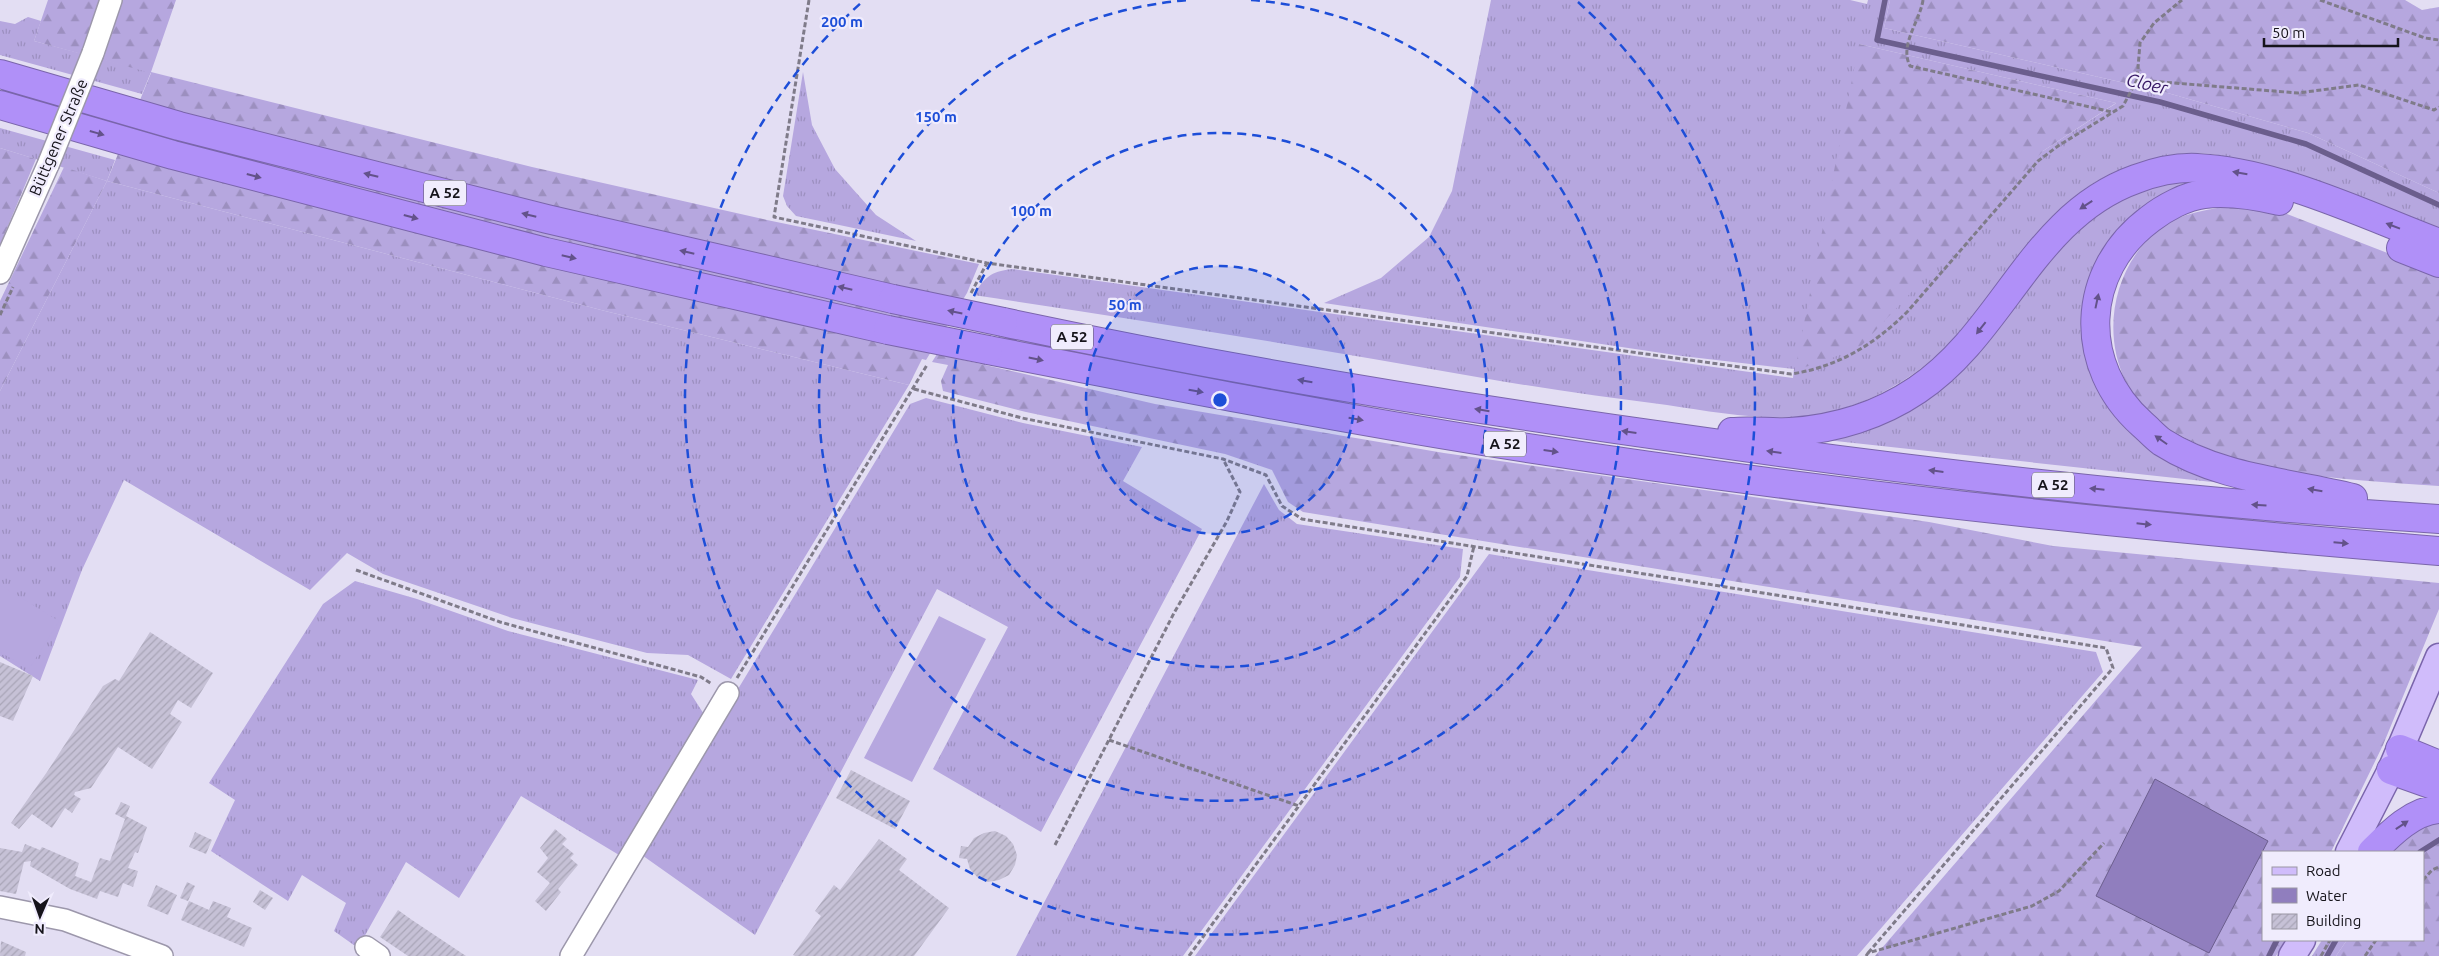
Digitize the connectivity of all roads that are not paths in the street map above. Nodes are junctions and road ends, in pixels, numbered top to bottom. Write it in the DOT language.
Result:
graph roads {
  1 [pos="111,0"];
  2 [pos="0,74"];
  3 [pos="0,105"];
  4 [pos="2439,243"];
  5 [pos="2439,263"];
  6 [pos="0,273"];
  7 [pos="1678,438"];
  8 [pos="2434,519"];
  9 [pos="2429,550"];
  10 [pos="2439,657"];
  11 [pos="728,693"];
  12 [pos="2395,759"];
  13 [pos="2439,765"];
  14 [pos="2439,787"];
  15 [pos="2439,810"];
  16 [pos="2350,851"];
  17 [pos="2373,851"];
  18 [pos="0,907"];
  19 [pos="2301,941"];
  20 [pos="158,955"];
  21 [pos="571,956"];
  22 [pos="2292,956"];
  1 -- 6 [label="street, Büttgener Straße, bridge"];
  7 -- 2 [label="highway, A 52, one-way, bridge"];
  3 -- 9 [label="highway, A 52, one-way, bridge"];
  4 -- 7 [label="highway, one-way"];
  8 -- 5 [label="highway, one-way"];
  8 -- 7 [label="highway, A 52, one-way"];
  10 -- 12 [label="main road"];
  11 -- 21 [label="street"];
  12 -- 13 [label="highway"];
  12 -- 14 [label="highway"];
  12 -- 16 [label="main road"];
  17 -- 15 [label="highway, one-way"];
  18 -- 20 [label="street"];
  19 -- 22 [label="main road"];
}
